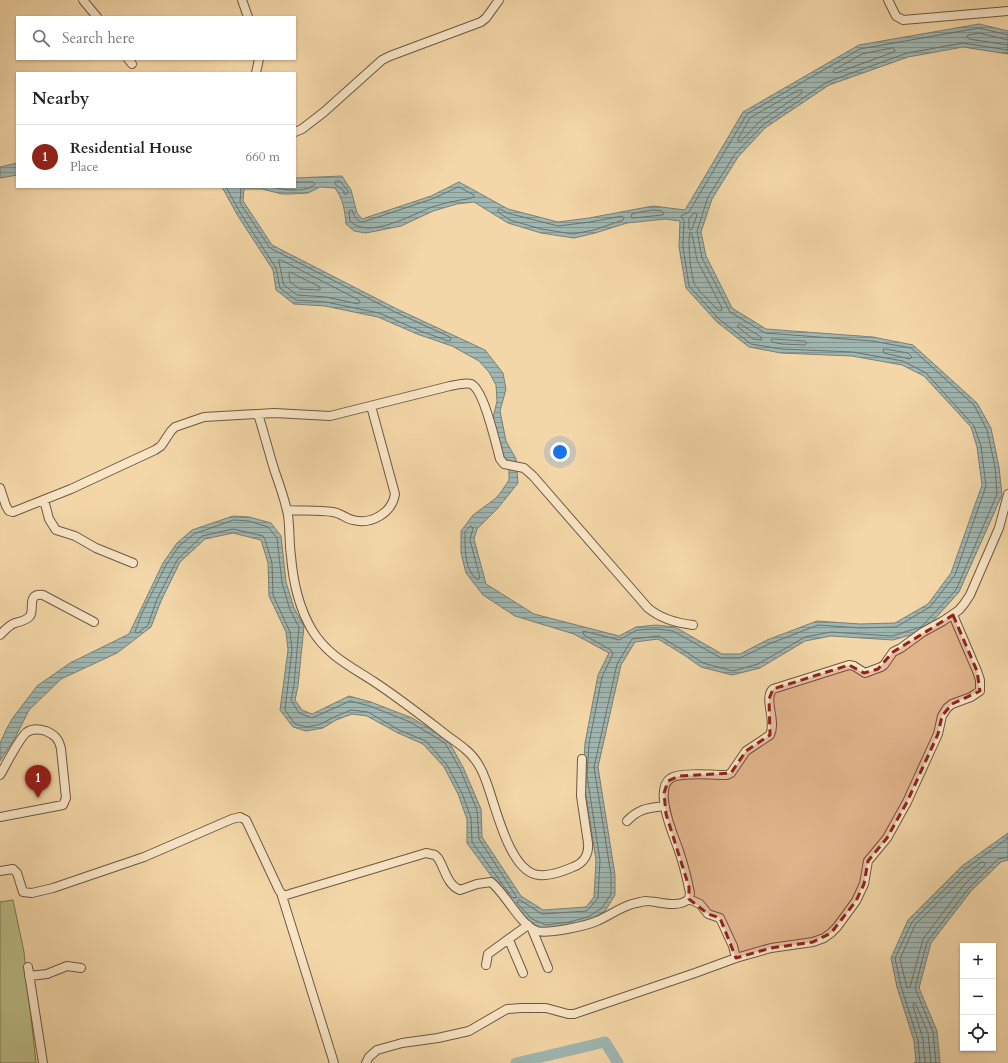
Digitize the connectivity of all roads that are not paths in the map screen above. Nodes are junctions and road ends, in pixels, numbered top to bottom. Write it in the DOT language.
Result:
graph roads {
  1 [pos="83,0"];
  2 [pos="242,0"];
  3 [pos="499,0"];
  4 [pos="888,0"];
  5 [pos="1008,11"];
  6 [pos="96,16"];
  7 [pos="248,16"];
  8 [pos="259,60"];
  9 [pos="256,72"];
  10 [pos="296,132"];
  11 [pos="371,406"];
  12 [pos="258,414"];
  13 [pos="0,488"];
  14 [pos="1008,494"];
  15 [pos="44,500"];
  16 [pos="287,510"];
  17 [pos="133,563"];
  18 [pos="953,615"];
  19 [pos="94,622"];
  20 [pos="694,625"];
  21 [pos="0,635"];
  22 [pos="582,759"];
  23 [pos="0,775"];
  24 [pos="665,806"];
  25 [pos="0,817"];
  26 [pos="627,821"];
  27 [pos="0,871"];
  28 [pos="282,896"];
  29 [pos="689,899"];
  30 [pos="530,927"];
  31 [pos="509,940"];
  32 [pos="736,958"];
  33 [pos="486,965"];
  34 [pos="82,968"];
  35 [pos="548,968"];
  36 [pos="523,973"];
  37 [pos="43,1063"];
  38 [pos="334,1063"];
  39 [pos="366,1063"];
  1 -- 6 [label="street"];
  2 -- 7 [label="street"];
  3 -- 10 [label="street"];
  4 -- 5 [label="street"];
  8 -- 9 [label="street"];
  11 -- 12 [label="street"];
  11 -- 16 [label="street"];
  11 -- 20 [label="street"];
  12 -- 15 [label="street"];
  12 -- 16 [label="street"];
  13 -- 15 [label="street"];
  14 -- 18 [label="street"];
  15 -- 17 [label="street"];
  16 -- 22 [label="street"];
  18 -- 24 [label="street"];
  18 -- 32 [label="street"];
  19 -- 21 [label="street"];
  23 -- 25 [label="street"];
  24 -- 26 [label="street"];
  24 -- 29 [label="street"];
  27 -- 28 [label="street"];
  28 -- 30 [label="street"];
  28 -- 38 [label="street"];
  29 -- 30 [label="street"];
  29 -- 32 [label="street"];
  30 -- 31 [label="street"];
  30 -- 35 [label="street"];
  31 -- 33 [label="street"];
  31 -- 36 [label="street"];
  32 -- 39 [label="street"];
  34 -- 37 [label="street"];
}
